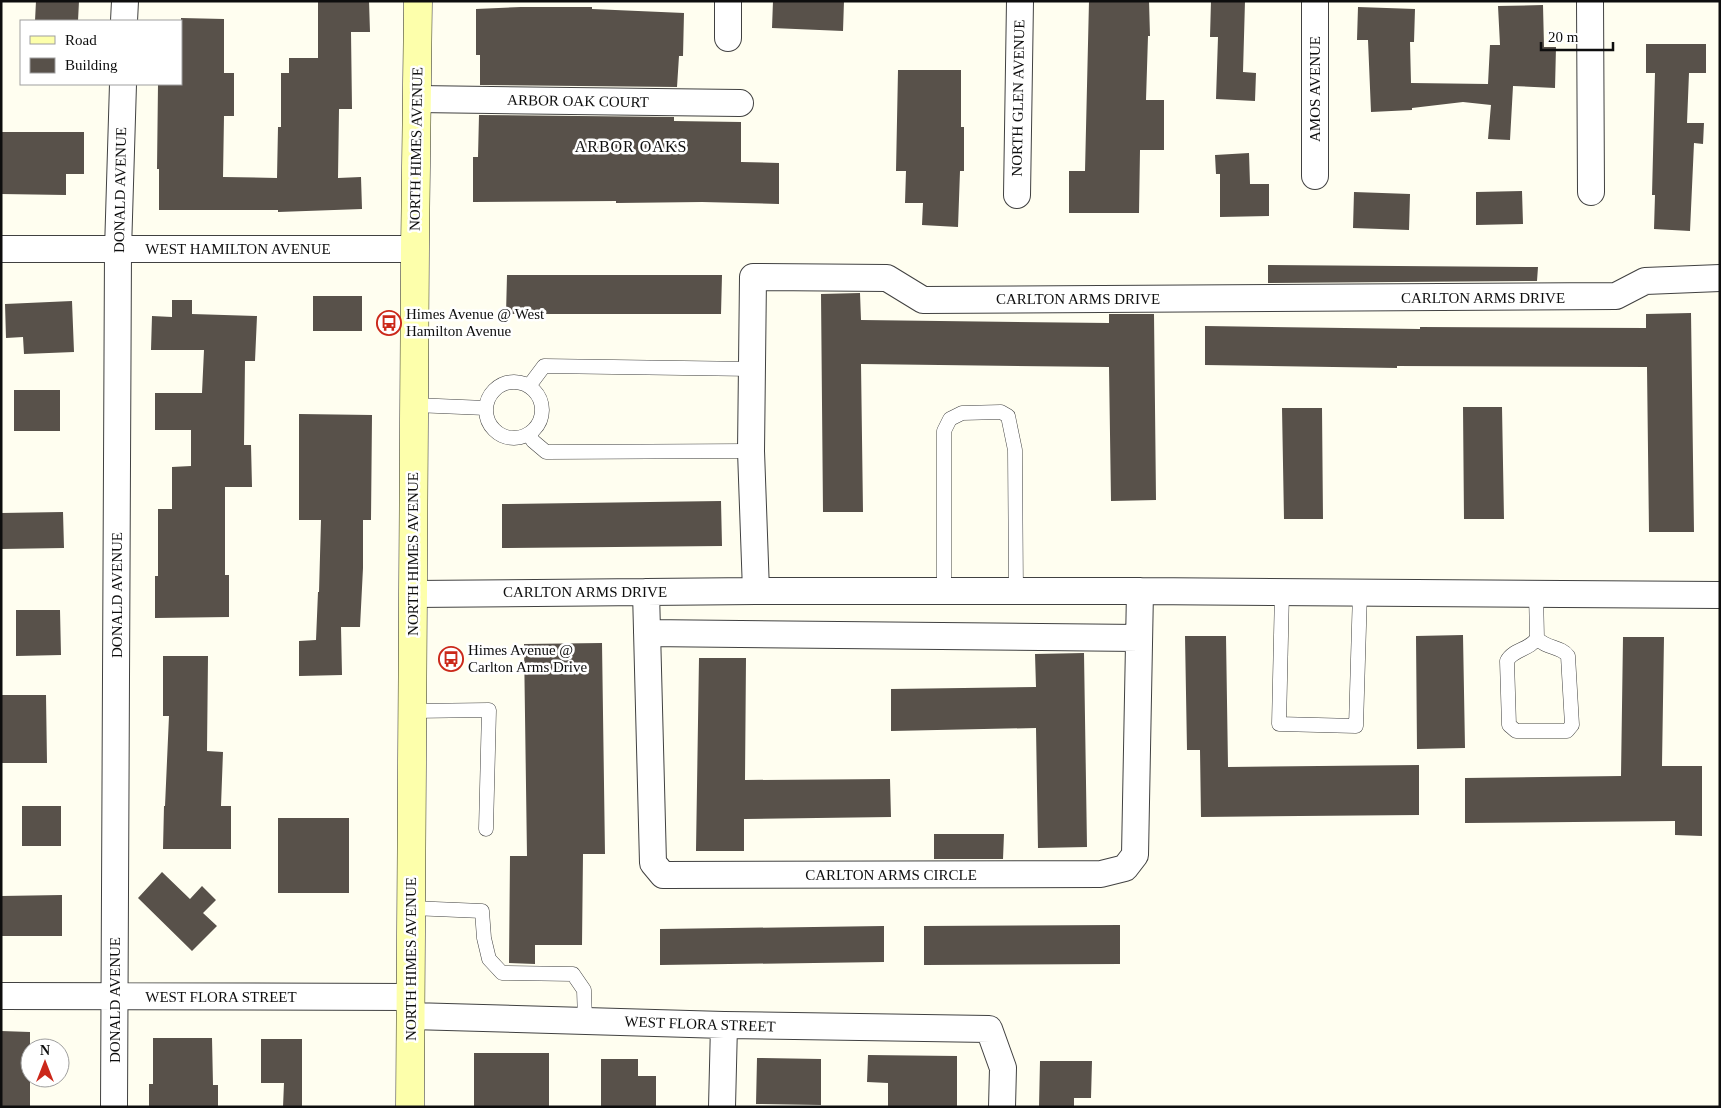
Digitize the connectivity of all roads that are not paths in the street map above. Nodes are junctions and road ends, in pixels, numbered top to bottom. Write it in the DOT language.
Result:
graph roads {
  1 [pos="125,1"];
  2 [pos="418,1"];
  3 [pos="728,1"];
  4 [pos="1020,1"];
  5 [pos="1315,1"];
  6 [pos="1590,1"];
  7 [pos="124,20"];
  8 [pos="728,38"];
  9 [pos="123,85"];
  10 [pos="417,99"];
  11 [pos="740,102"];
  12 [pos="1315,176"];
  13 [pos="1591,192"];
  14 [pos="1017,195"];
  15 [pos="1,249"];
  16 [pos="415,249"];
  17 [pos="118,250"];
  18 [pos="1720,278"];
  19 [pos="752,368"];
  20 [pos="529,386"];
  21 [pos="414,405"];
  22 [pos="486,408"];
  23 [pos="529,434"];
  24 [pos="751,451"];
  25 [pos="756,591"];
  26 [pos="944,591"];
  27 [pos="1016,591"];
  28 [pos="1140,591"];
  29 [pos="646,592"];
  30 [pos="1282,592"];
  31 [pos="1360,592"];
  32 [pos="413,594"];
  33 [pos="1536,594"];
  34 [pos="1720,594"];
  35 [pos="647,633"];
  36 [pos="1139,638"];
  37 [pos="1538,638"];
  38 [pos="412,711"];
  39 [pos="486,829"];
  40 [pos="411,908"];
  41 [pos="1,996"];
  42 [pos="116,997"];
  43 [pos="411,1007"];
  44 [pos="585,1020"];
  45 [pos="724,1025"];
  46 [pos="114,1107"];
  47 [pos="410,1107"];
  48 [pos="722,1107"];
  49 [pos="1002,1107"];
  1 -- 7 [label="street"];
  2 -- 10 [label="street, NORTH HIMES AVENUE"];
  3 -- 8 [label="street"];
  4 -- 14 [label="street, NORTH GLEN AVENUE"];
  5 -- 12 [label="street, AMOS AVENUE"];
  6 -- 13 [label="street"];
  9 -- 17 [label="street, DONALD AVENUE"];
  10 -- 11 [label="street, ARBOR OAK COURT"];
  10 -- 16 [label="street, NORTH HIMES AVENUE"];
  15 -- 17 [label="street, WEST HAMILTON AVENUE"];
  16 -- 17 [label="street, WEST HAMILTON AVENUE"];
  16 -- 21 [label="street, NORTH HIMES AVENUE"];
  17 -- 42 [label="street, DONALD AVENUE"];
  18 -- 19 [label="street, CARLTON ARMS DRIVE"];
  19 -- 20 [label="lane"];
  19 -- 24 [label="street, CARLTON ARMS DRIVE"];
  20 -- 22 [label="lane"];
  20 -- 23 [label="lane"];
  21 -- 22 [label="lane"];
  21 -- 32 [label="street, NORTH HIMES AVENUE"];
  22 -- 23 [label="lane"];
  23 -- 24 [label="lane"];
  24 -- 25 [label="street, CARLTON ARMS DRIVE"];
  25 -- 26 [label="street, CARLTON ARMS DRIVE"];
  25 -- 29 [label="street, CARLTON ARMS DRIVE"];
  26 -- 27 [label="street, CARLTON ARMS DRIVE"];
  26 -- 27 [label="lane"];
  27 -- 28 [label="street, CARLTON ARMS DRIVE"];
  28 -- 30 [label="street, CARLTON ARMS DRIVE"];
  28 -- 36 [label="street, CARLTON ARMS CIRCLE"];
  29 -- 32 [label="street, CARLTON ARMS DRIVE"];
  29 -- 35 [label="street, CARLTON ARMS CIRCLE"];
  30 -- 31 [label="street, CARLTON ARMS DRIVE"];
  30 -- 31 [label="lane"];
  31 -- 33 [label="street, CARLTON ARMS DRIVE"];
  32 -- 38 [label="street, NORTH HIMES AVENUE"];
  33 -- 34 [label="street, CARLTON ARMS DRIVE"];
  33 -- 37 [label="lane"];
  35 -- 36 [label="street"];
  35 -- 36 [label="street, CARLTON ARMS CIRCLE"];
  37 -- 37 [label="lane"];
  38 -- 39 [label="lane"];
  38 -- 40 [label="street, NORTH HIMES AVENUE"];
  40 -- 43 [label="street, NORTH HIMES AVENUE"];
  40 -- 44 [label="lane"];
  41 -- 42 [label="street, WEST FLORA STREET"];
  42 -- 43 [label="street, WEST FLORA STREET"];
  42 -- 46 [label="street, DONALD AVENUE"];
  43 -- 44 [label="street, WEST FLORA STREET"];
  43 -- 47 [label="street, NORTH HIMES AVENUE"];
  44 -- 45 [label="street, WEST FLORA STREET"];
  45 -- 48 [label="street"];
  45 -- 49 [label="street, WEST FLORA STREET"];
}
